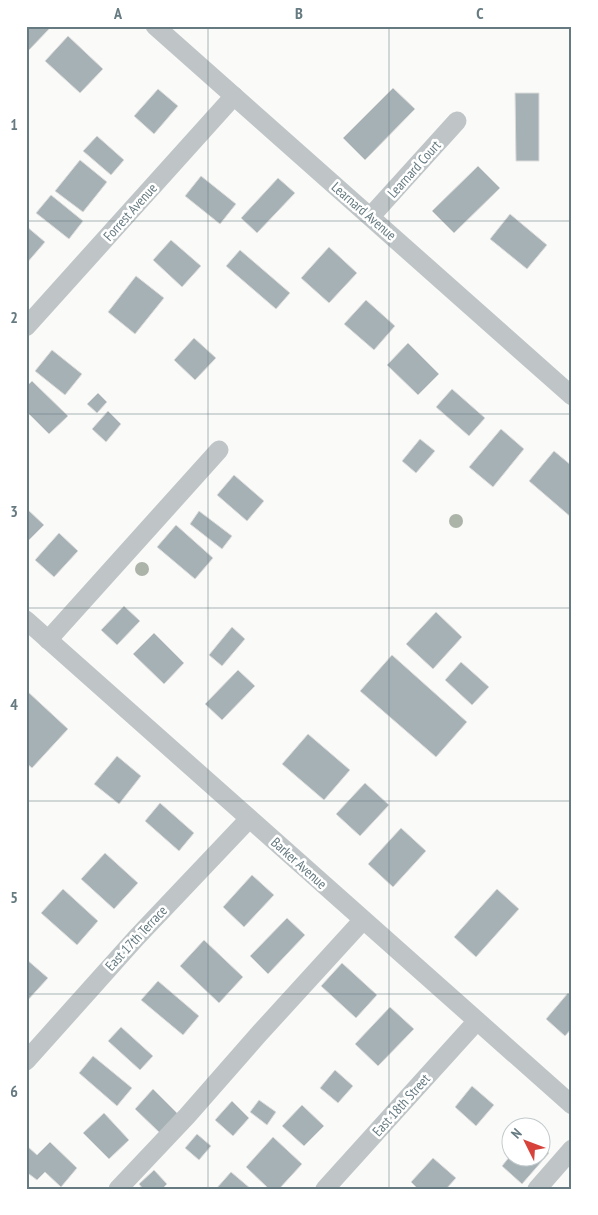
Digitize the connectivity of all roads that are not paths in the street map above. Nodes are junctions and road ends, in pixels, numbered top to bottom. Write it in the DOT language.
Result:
graph roads {
  1 [pos="155,26"];
  2 [pos="234,96"];
  3 [pos="457,121"];
  4 [pos="370,216"];
  5 [pos="26,327"];
  6 [pos="572,396"];
  7 [pos="220,450"];
  8 [pos="26,620"];
  9 [pos="48,640"];
  10 [pos="249,819"];
  11 [pos="363,920"];
  12 [pos="477,1021"];
  13 [pos="26,1061"];
  14 [pos="572,1106"];
  15 [pos="572,1149"];
  16 [pos="118,1189"];
  17 [pos="326,1189"];
  18 [pos="537,1189"];
  1 -- 2 [label="street, Learnard Avenue"];
  2 -- 4 [label="street, Learnard Avenue"];
  2 -- 5 [label="street, Forrest Avenue"];
  3 -- 4 [label="street, Learnard Court"];
  4 -- 6 [label="street, Learnard Avenue"];
  7 -- 9 [label="street"];
  8 -- 9 [label="street, Barker Avenue"];
  9 -- 10 [label="street, Barker Avenue"];
  10 -- 11 [label="street, Barker Avenue"];
  10 -- 13 [label="street, East 17th Terrace"];
  11 -- 12 [label="street, Barker Avenue"];
  11 -- 16 [label="street"];
  12 -- 14 [label="street, Barker Avenue"];
  12 -- 17 [label="street, East 18th Street"];
  15 -- 18 [label="street"];
}
